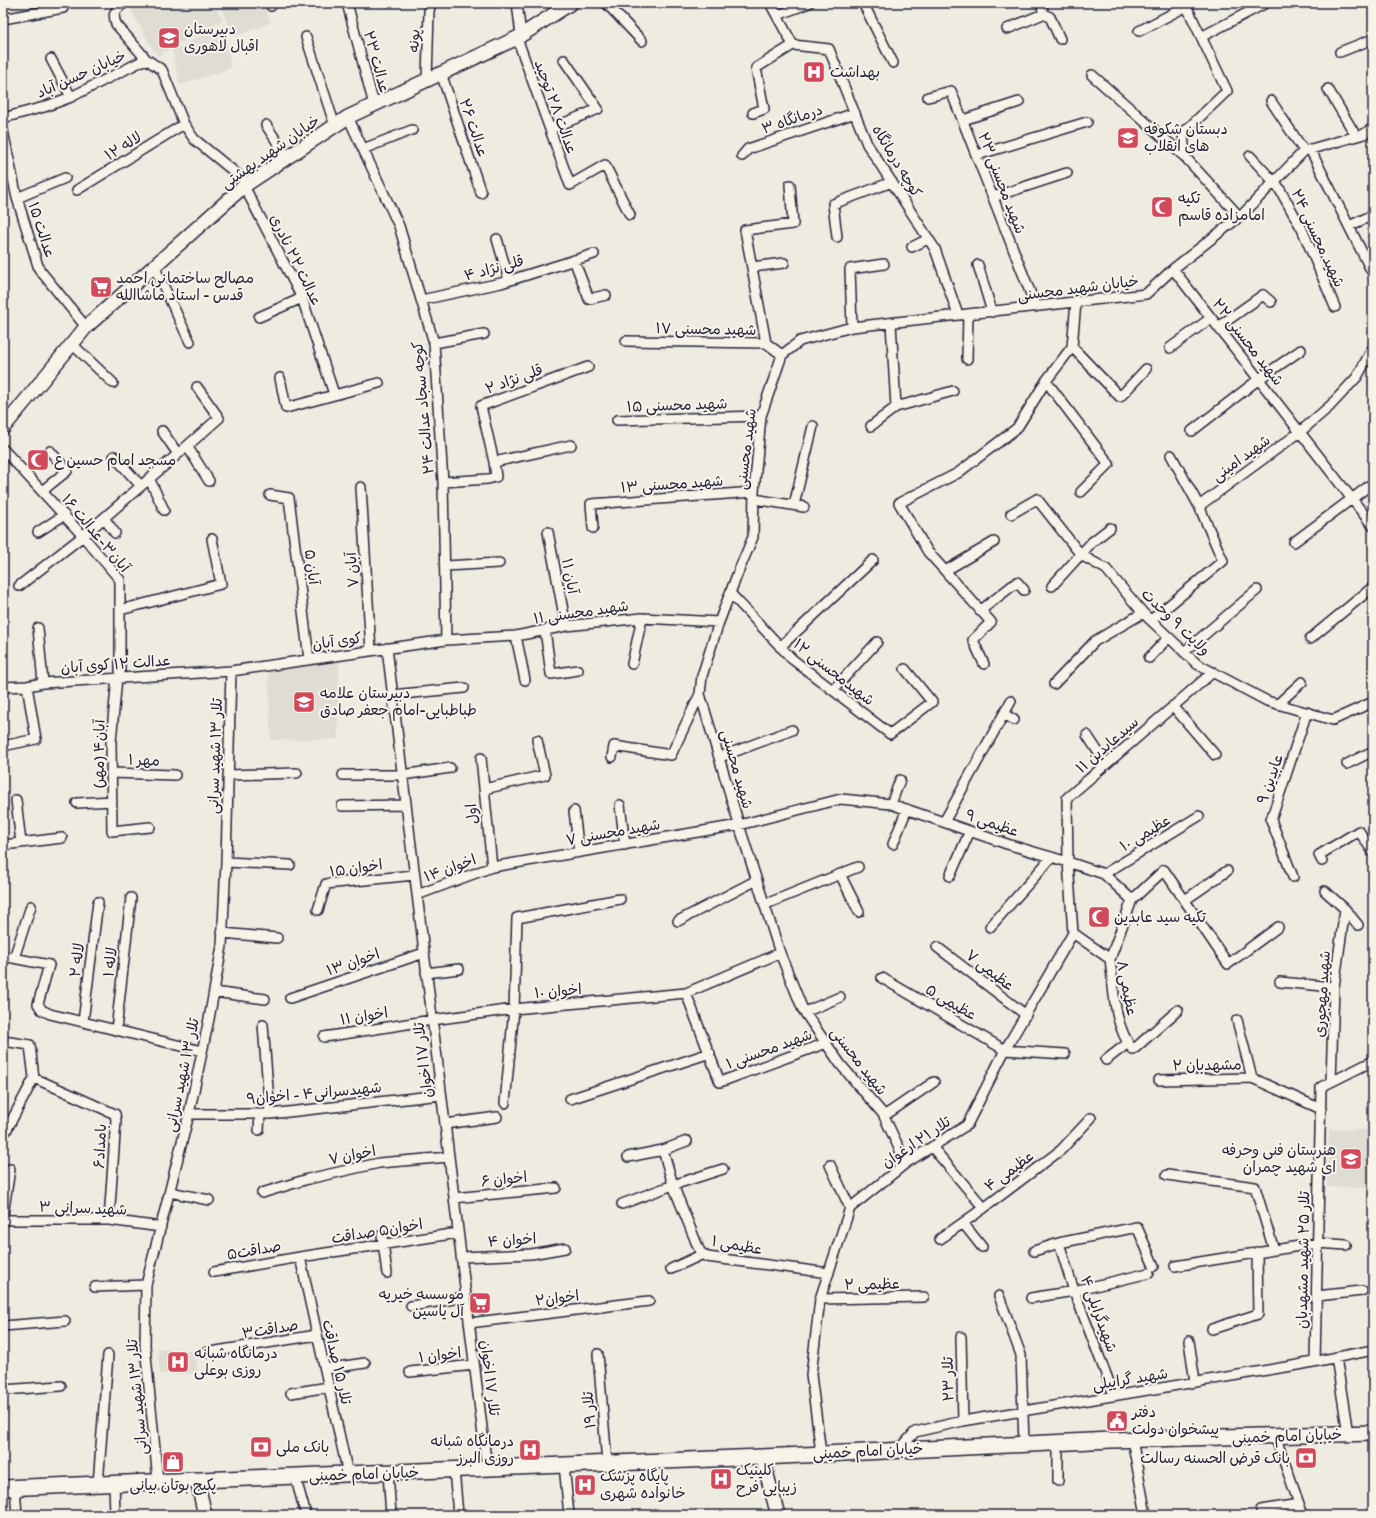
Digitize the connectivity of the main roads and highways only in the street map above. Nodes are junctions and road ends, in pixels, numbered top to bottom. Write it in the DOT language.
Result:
graph roads {
  1 [pos="571,3"];
  2 [pos="3,428"];
  3 [pos="1373,1433"];
  4 [pos="762,1457"];
  5 [pos="197,1480"];
  6 [pos="9,1488"];
  7 [pos="205,1515"];
  8 [pos="778,1515"];
  1 -- 2 [label="main road, خیابان شهید بهشتی"];
  3 -- 4 [label="main road, خیابان امام خمینی"];
  4 -- 5 [label="main road, خیابان امام خمینی"];
  4 -- 8 [label="main road"];
  5 -- 6 [label="main road, خیابان امام خمینی"];
  5 -- 7 [label="main road"];
}
